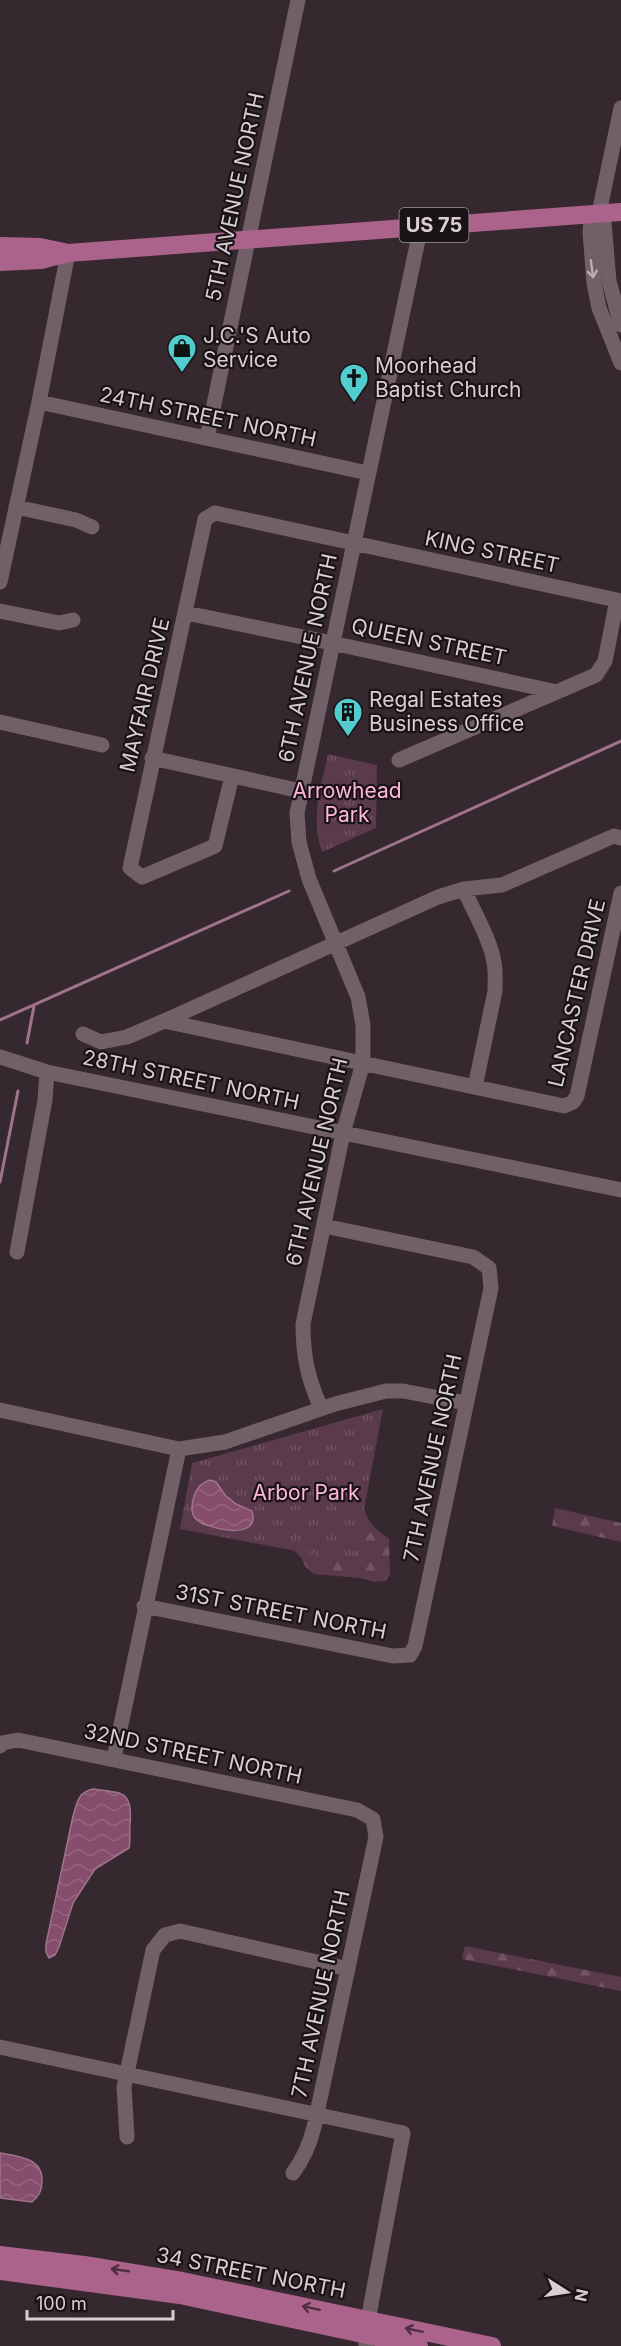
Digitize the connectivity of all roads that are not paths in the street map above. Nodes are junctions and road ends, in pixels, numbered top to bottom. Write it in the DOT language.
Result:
graph roads {
  1 [pos="298,0"];
  2 [pos="621,108"];
  3 [pos="621,212"];
  4 [pos="599,213"];
  5 [pos="421,226"];
  6 [pos="248,239"];
  7 [pos="0,246"];
  8 [pos="68,253"];
  9 [pos="0,261"];
  10 [pos="621,325"];
  11 [pos="621,363"];
  12 [pos="39,402"];
  13 [pos="207,438"];
  14 [pos="368,473"];
  15 [pos="16,507"];
  16 [pos="92,527"];
  17 [pos="354,544"];
  18 [pos="0,582"];
  19 [pos="619,601"];
  20 [pos="0,611"];
  21 [pos="186,613"];
  22 [pos="73,620"];
  23 [pos="332,643"];
  24 [pos="557,692"];
  25 [pos="0,722"];
  26 [pos="102,745"];
  27 [pos="152,758"];
  28 [pos="399,760"];
  29 [pos="232,776"];
  30 [pos="301,791"];
  31 [pos="621,838"];
  32 [pos="464,889"];
  33 [pos="621,892"];
  34 [pos="334,942"];
  35 [pos="164,1021"];
  36 [pos="83,1034"];
  37 [pos="0,1057"];
  38 [pos="363,1063"];
  39 [pos="47,1072"];
  40 [pos="475,1087"];
  41 [pos="343,1133"];
  42 [pos="621,1190"];
  43 [pos="324,1226"];
  44 [pos="17,1252"];
  45 [pos="466,1403"];
  46 [pos="321,1408"];
  47 [pos="0,1410"];
  48 [pos="179,1449"];
  49 [pos="144,1606"];
  50 [pos="410,1655"];
  51 [pos="1,1744"];
  52 [pos="114,1758"];
  53 [pos="373,1819"];
  54 [pos="348,1969"];
  55 [pos="0,2047"];
  56 [pos="127,2073"];
  57 [pos="317,2114"];
  58 [pos="127,2137"];
  59 [pos="293,2173"];
  60 [pos="0,2255"];
  61 [pos="0,2271"];
  62 [pos="365,2337"];
  63 [pos="419,2346"];
  64 [pos="492,2346"];
  1 -- 6 [label="street, 5TH AVENUE NORTH"];
  2 -- 4 [label="street"];
  3 -- 4 [label="main road, US 75"];
  4 -- 5 [label="main road, US 75"];
  4 -- 10 [label="street"];
  4 -- 11 [label="street, one-way"];
  5 -- 6 [label="main road, US 75"];
  5 -- 14 [label="street, 6TH AVENUE NORTH"];
  6 -- 8 [label="main road, US 75"];
  6 -- 13 [label="street, 5TH AVENUE NORTH"];
  7 -- 8 [label="main road, US 75"];
  8 -- 9 [label="main road, US 75"];
  8 -- 12 [label="street"];
  12 -- 13 [label="street, 24TH STREET NORTH"];
  12 -- 15 [label="street"];
  13 -- 14 [label="street, 24TH STREET NORTH"];
  14 -- 17 [label="street, 6TH AVENUE NORTH"];
  15 -- 16 [label="street"];
  15 -- 18 [label="street"];
  17 -- 19 [label="street, KING STREET"];
  17 -- 21 [label="street, MAYFAIR DRIVE"];
  17 -- 23 [label="street, 6TH AVENUE NORTH"];
  19 -- 24 [label="street"];
  20 -- 22 [label="street"];
  21 -- 23 [label="street, QUEEN STREET"];
  21 -- 27 [label="street, MAYFAIR DRIVE"];
  23 -- 24 [label="street, QUEEN STREET"];
  23 -- 30 [label="street, 6TH AVENUE NORTH"];
  24 -- 28 [label="street"];
  25 -- 26 [label="street"];
  27 -- 29 [label="street"];
  27 -- 29 [label="street, MAYFAIR DRIVE"];
  29 -- 30 [label="street"];
  30 -- 34 [label="street, 6TH AVENUE NORTH"];
  31 -- 32 [label="street"];
  32 -- 34 [label="street"];
  32 -- 40 [label="street"];
  33 -- 40 [label="street, LANCASTER DRIVE"];
  34 -- 35 [label="street"];
  34 -- 38 [label="street, 6TH AVENUE NORTH"];
  35 -- 36 [label="street"];
  35 -- 38 [label="street, LANCASTER DRIVE"];
  37 -- 39 [label="street, 28TH STREET NORTH"];
  38 -- 40 [label="street, LANCASTER DRIVE"];
  38 -- 41 [label="street, 6TH AVENUE NORTH"];
  39 -- 41 [label="street, 28TH STREET NORTH"];
  39 -- 44 [label="street"];
  41 -- 42 [label="street, 28TH STREET NORTH"];
  41 -- 43 [label="street, 6TH AVENUE NORTH"];
  43 -- 45 [label="street, 7TH AVENUE NORTH"];
  43 -- 46 [label="street, 6TH AVENUE NORTH"];
  45 -- 46 [label="street"];
  45 -- 50 [label="street, 7TH AVENUE NORTH"];
  46 -- 48 [label="street"];
  47 -- 48 [label="street"];
  48 -- 49 [label="street"];
  49 -- 50 [label="street, 31ST STREET NORTH"];
  49 -- 52 [label="street"];
  51 -- 52 [label="street, 32ND STREET NORTH"];
  52 -- 53 [label="street, 32ND STREET NORTH"];
  53 -- 54 [label="street, 7TH AVENUE NORTH"];
  54 -- 56 [label="street"];
  54 -- 57 [label="street, 7TH AVENUE NORTH"];
  55 -- 56 [label="street"];
  56 -- 57 [label="street"];
  56 -- 58 [label="street"];
  57 -- 59 [label="street, 7TH AVENUE NORTH"];
  57 -- 62 [label="street"];
  62 -- 60 [label="main road, 34 STREET NORTH, one-way"];
  61 -- 62 [label="main road"];
  62 -- 63 [label="main road"];
  64 -- 62 [label="main road, 34 STREET NORTH, one-way"];
}
